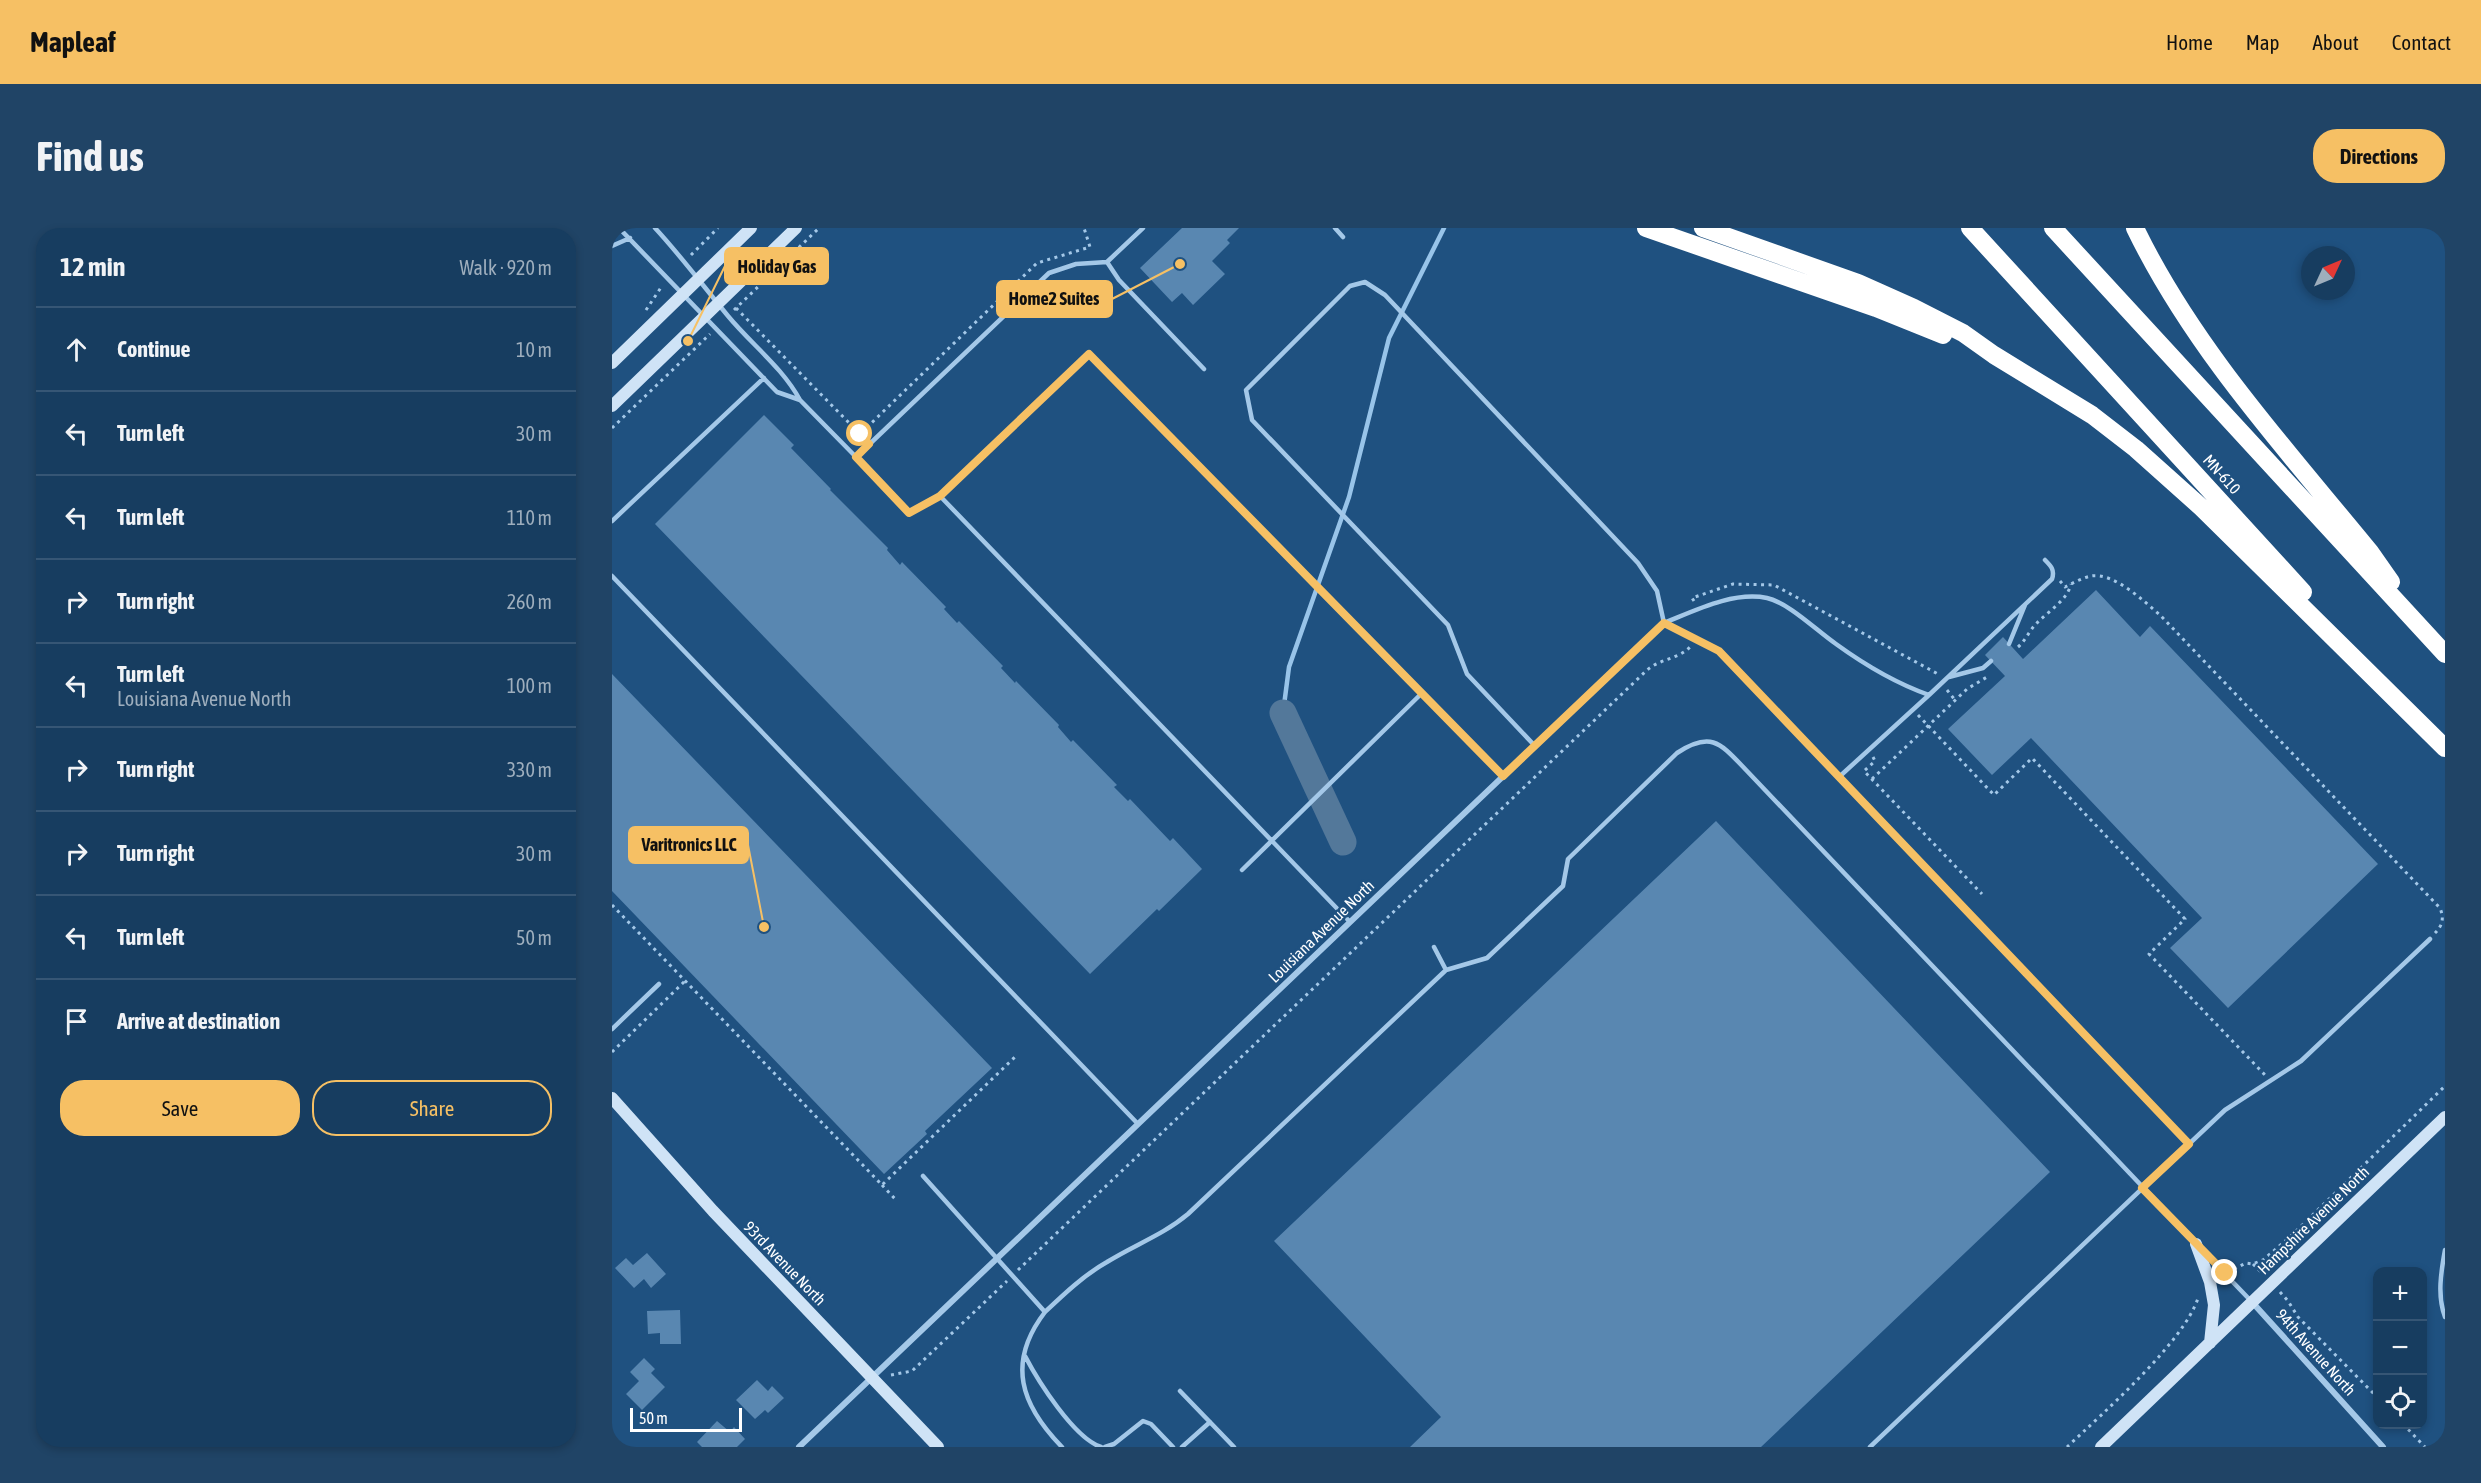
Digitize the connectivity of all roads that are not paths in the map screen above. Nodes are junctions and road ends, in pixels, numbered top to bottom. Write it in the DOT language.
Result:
graph roads {
  1 [pos="619,228"];
  2 [pos="655,228"];
  3 [pos="751,228"];
  4 [pos="796,228"];
  5 [pos="1143,228"];
  6 [pos="1335,228"];
  7 [pos="1646,228"];
  8 [pos="1703,228"];
  9 [pos="1970,228"];
  10 [pos="2053,228"];
  11 [pos="2135,228"];
  12 [pos="1343,237"];
  13 [pos="630,238"];
  14 [pos="612,246"];
  15 [pos="1107,262"];
  16 [pos="699,278"];
  17 [pos="684,293"];
  18 [pos="719,302"];
  19 [pos="705,316"];
  20 [pos="1994,355"];
  21 [pos="612,363"];
  22 [pos="1204,369"];
  23 [pos="764,378"];
  24 [pos="800,400"];
  25 [pos="612,406"];
  26 [pos="856,457"];
  27 [pos="940,496"];
  28 [pos="612,521"];
  29 [pos="2045,560"];
  30 [pos="612,576"];
  31 [pos="2026,603"];
  32 [pos="1664,623"];
  33 [pos="2424,631"];
  34 [pos="2009,644"];
  35 [pos="2445,654"];
  36 [pos="1991,661"];
  37 [pos="1945,680"];
  38 [pos="1422,693"];
  39 [pos="1929,695"];
  40 [pos="1535,746"];
  41 [pos="2445,748"];
  42 [pos="1503,776"];
  43 [pos="1839,777"];
  44 [pos="1271,841"];
  45 [pos="1242,870"];
  46 [pos="1350,922"];
  47 [pos="2430,939"];
  48 [pos="1434,947"];
  49 [pos="1446,970"];
  50 [pos="658,984"];
  51 [pos="612,1029"];
  52 [pos="612,1098"];
  53 [pos="2445,1118"];
  54 [pos="1138,1124"];
  55 [pos="2189,1144"];
  56 [pos="923,1176"];
  57 [pos="2142,1188"];
  58 [pos="2196,1244"];
  59 [pos="2445,1250"];
  60 [pos="998,1258"];
  61 [pos="2252,1302"];
  62 [pos="1045,1312"];
  63 [pos="2445,1317"];
  64 [pos="2210,1343"];
  65 [pos="1024,1356"];
  66 [pos="872,1378"];
  67 [pos="1180,1391"];
  68 [pos="1210,1422"];
  69 [pos="799,1447"];
  70 [pos="938,1447"];
  71 [pos="1062,1447"];
  72 [pos="1103,1447"];
  73 [pos="1173,1447"];
  74 [pos="1182,1447"];
  75 [pos="1234,1447"];
  76 [pos="1870,1447"];
  77 [pos="2101,1447"];
  78 [pos="2384,1447"];
  1 -- 13 [label="lane"];
  2 -- 16 [label="lane"];
  3 -- 16 [label="street"];
  4 -- 18 [label="street"];
  5 -- 15 [label="lane"];
  6 -- 12 [label="lane"];
  7 -- 20 [label="highway"];
  8 -- 20 [label="highway"];
  9 -- 41 [label="highway, MN-610"];
  10 -- 33 [label="highway"];
  11 -- 33 [label="highway"];
  13 -- 14 [label="lane"];
  13 -- 17 [label="lane"];
  15 -- 22 [label="lane"];
  15 -- 26 [label="lane"];
  16 -- 17 [label="street"];
  16 -- 18 [label="lane"];
  17 -- 19 [label="lane"];
  17 -- 21 [label="street"];
  18 -- 19 [label="street"];
  18 -- 24 [label="lane"];
  19 -- 23 [label="lane"];
  19 -- 25 [label="street"];
  20 -- 41 [label="highway"];
  23 -- 24 [label="lane"];
  23 -- 28 [label="lane"];
  24 -- 26 [label="lane"];
  26 -- 27 [label="lane"];
  27 -- 38 [label="lane"];
  27 -- 44 [label="lane"];
  29 -- 31 [label="lane"];
  30 -- 54 [label="lane"];
  31 -- 34 [label="lane"];
  31 -- 37 [label="lane"];
  32 -- 39 [label="lane"];
  32 -- 40 [label="street, Louisiana Avenue North"];
  32 -- 40 [label="lane"];
  32 -- 43 [label="lane"];
  33 -- 35 [label="highway"];
  36 -- 37 [label="lane"];
  37 -- 39 [label="lane"];
  38 -- 42 [label="lane"];
  38 -- 44 [label="lane"];
  39 -- 43 [label="lane"];
  40 -- 42 [label="street, Louisiana Avenue North"];
  42 -- 46 [label="street, Louisiana Avenue North"];
  43 -- 55 [label="lane"];
  44 -- 45 [label="lane"];
  44 -- 46 [label="lane"];
  46 -- 54 [label="street, Louisiana Avenue North"];
  47 -- 55 [label="lane"];
  48 -- 49 [label="lane"];
  49 -- 57 [label="lane"];
  49 -- 62 [label="lane"];
  50 -- 51 [label="lane"];
  52 -- 66 [label="street, 93rd Avenue North"];
  53 -- 61 [label="street, Hampshire Avenue North"];
  54 -- 60 [label="street, Louisiana Avenue North"];
  55 -- 57 [label="lane"];
  56 -- 60 [label="lane"];
  57 -- 58 [label="lane"];
  57 -- 76 [label="lane"];
  58 -- 61 [label="lane"];
  58 -- 64 [label="street"];
  59 -- 63 [label="lane"];
  60 -- 62 [label="lane"];
  60 -- 66 [label="street, Louisiana Avenue North"];
  61 -- 64 [label="street, Hampshire Avenue North"];
  61 -- 78 [label="street, 94th Avenue North"];
  62 -- 65 [label="lane"];
  64 -- 77 [label="street, Hampshire Avenue North"];
  65 -- 71 [label="lane"];
  65 -- 72 [label="lane"];
  66 -- 69 [label="street"];
  66 -- 70 [label="street, 93rd Avenue North"];
  67 -- 68 [label="lane"];
  68 -- 74 [label="lane"];
  68 -- 75 [label="lane"];
  72 -- 73 [label="lane"];
}
